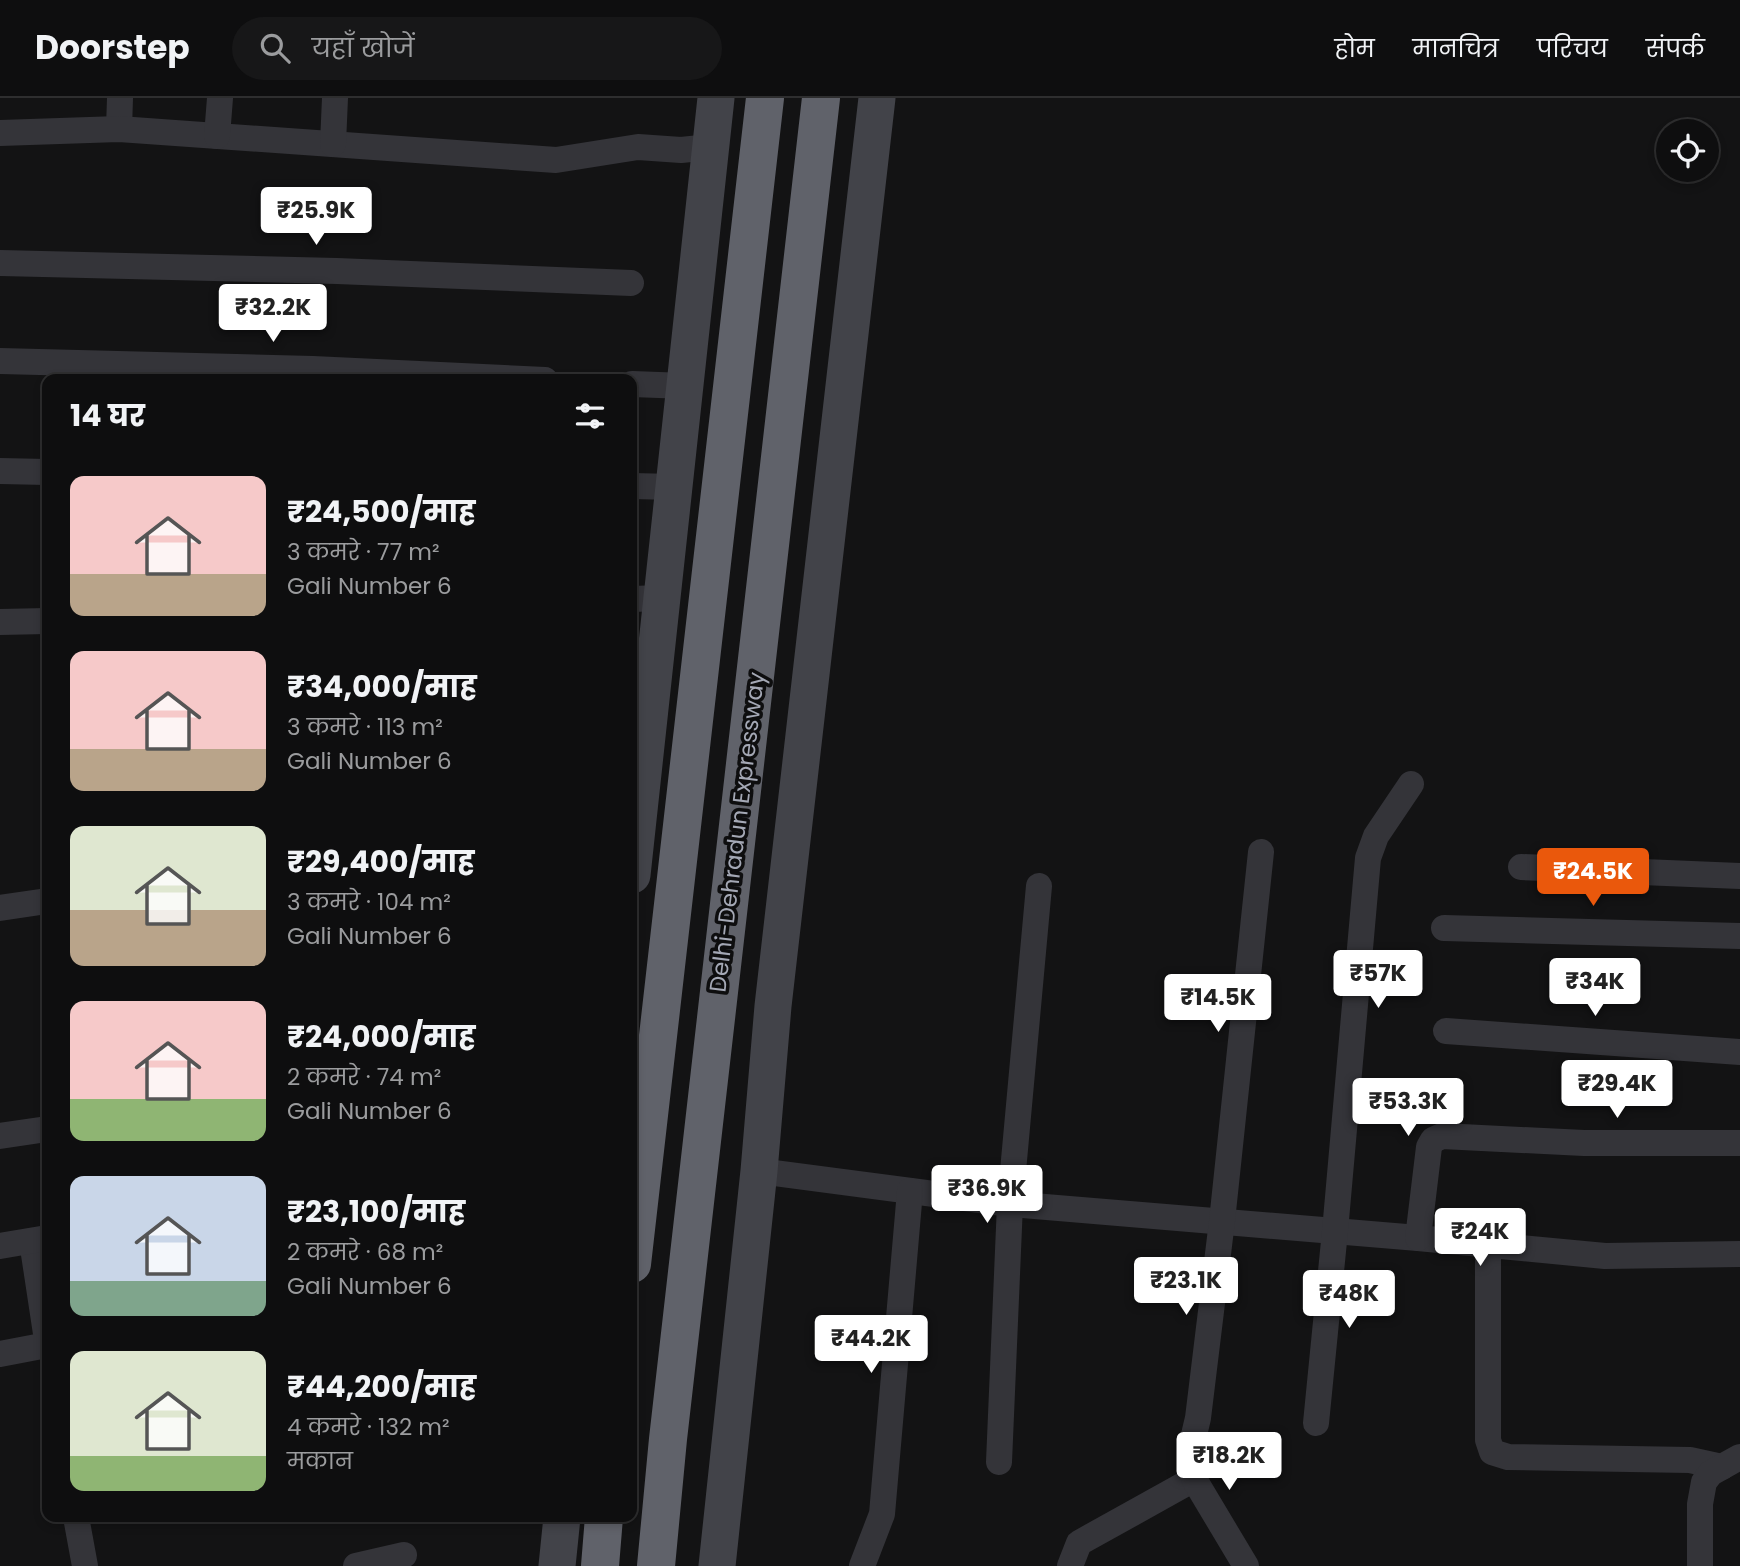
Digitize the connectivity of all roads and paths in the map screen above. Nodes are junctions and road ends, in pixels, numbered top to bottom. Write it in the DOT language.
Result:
graph roads {
  1 [pos="120,98"];
  2 [pos="220,98"];
  3 [pos="335,98"];
  4 [pos="716,98"];
  5 [pos="765,98"];
  6 [pos="821,98"];
  7 [pos="877,98"];
  8 [pos="119,129"];
  9 [pos="0,133"];
  10 [pos="217,136"];
  11 [pos="333,144"];
  12 [pos="695,149"];
  13 [pos="0,263"];
  14 [pos="631,283"];
  15 [pos="0,361"];
  16 [pos="418,374"];
  17 [pos="637,384"];
  18 [pos="686,386"];
  19 [pos="0,471"];
  20 [pos="42,472"];
  21 [pos="637,486"];
  22 [pos="674,487"];
  23 [pos="647,598"];
  24 [pos="42,621"];
  25 [pos="0,622"];
  26 [pos="1411,784"];
  27 [pos="637,786"];
  28 [pos="1261,852"];
  29 [pos="1521,867"];
  30 [pos="1740,876"];
  31 [pos="1039,886"];
  32 [pos="42,902"];
  33 [pos="0,908"];
  34 [pos="1444,928"];
  35 [pos="1740,936"];
  36 [pos="1446,1031"];
  37 [pos="1740,1052"];
  38 [pos="42,1130"];
  39 [pos="0,1136"];
  40 [pos="1740,1143"];
  41 [pos="759,1171"];
  42 [pos="910,1191"];
  43 [pos="1010,1204"];
  44 [pos="637,1220"];
  45 [pos="1222,1221"];
  46 [pos="1335,1231"];
  47 [pos="1418,1238"];
  48 [pos="40,1240"];
  49 [pos="1488,1245"];
  50 [pos="0,1246"];
  51 [pos="1740,1254"];
  52 [pos="42,1269"];
  53 [pos="42,1343"];
  54 [pos="0,1354"];
  55 [pos="1316,1423"];
  56 [pos="999,1462"];
  57 [pos="1731,1462"];
  58 [pos="1194,1479"];
  59 [pos="81,1522"];
  60 [pos="561,1522"];
  61 [pos="604,1522"];
  62 [pos="404,1555"];
  63 [pos="85,1566"];
  64 [pos="356,1566"];
  65 [pos="557,1566"];
  66 [pos="600,1566"];
  67 [pos="656,1566"];
  68 [pos="717,1566"];
  69 [pos="862,1566"];
  70 [pos="1070,1566"];
  71 [pos="1246,1566"];
  72 [pos="1700,1566"];
  1 -- 8 [label="street"];
  2 -- 10 [label="street"];
  3 -- 11 [label="street"];
  4 -- 12 [label="street"];
  5 -- 44 [label="highway"];
  6 -- 67 [label="highway, Delhi-Dehradun Expressway"];
  7 -- 41 [label="street"];
  8 -- 9 [label="street"];
  8 -- 10 [label="street"];
  10 -- 11 [label="street"];
  11 -- 12 [label="street"];
  12 -- 18 [label="street"];
  13 -- 14 [label="street"];
  15 -- 16 [label="street"];
  17 -- 18 [label="street"];
  18 -- 22 [label="street"];
  19 -- 20 [label="street"];
  21 -- 22 [label="street"];
  22 -- 23 [label="street"];
  23 -- 27 [label="street"];
  24 -- 25 [label="street"];
  26 -- 46 [label="street"];
  28 -- 45 [label="street"];
  29 -- 30 [label="street"];
  31 -- 43 [label="street"];
  32 -- 33 [label="street"];
  34 -- 35 [label="street"];
  36 -- 37 [label="street"];
  38 -- 39 [label="street"];
  40 -- 47 [label="street"];
  41 -- 42 [label="street"];
  41 -- 68 [label="street"];
  42 -- 43 [label="street"];
  42 -- 69 [label="street"];
  43 -- 45 [label="street"];
  43 -- 56 [label="street"];
  45 -- 46 [label="street"];
  45 -- 58 [label="street"];
  46 -- 47 [label="street"];
  46 -- 55 [label="street"];
  47 -- 49 [label="street"];
  48 -- 50 [label="street"];
  48 -- 52 [label="street"];
  49 -- 51 [label="street"];
  49 -- 57 [label="street"];
  53 -- 54 [label="street"];
  57 -- 72 [label="street"];
  58 -- 70 [label="street"];
  58 -- 71 [label="street"];
  59 -- 63 [label="street"];
  60 -- 65 [label="street"];
  61 -- 66 [label="highway"];
  62 -- 64 [label="street"];
}
